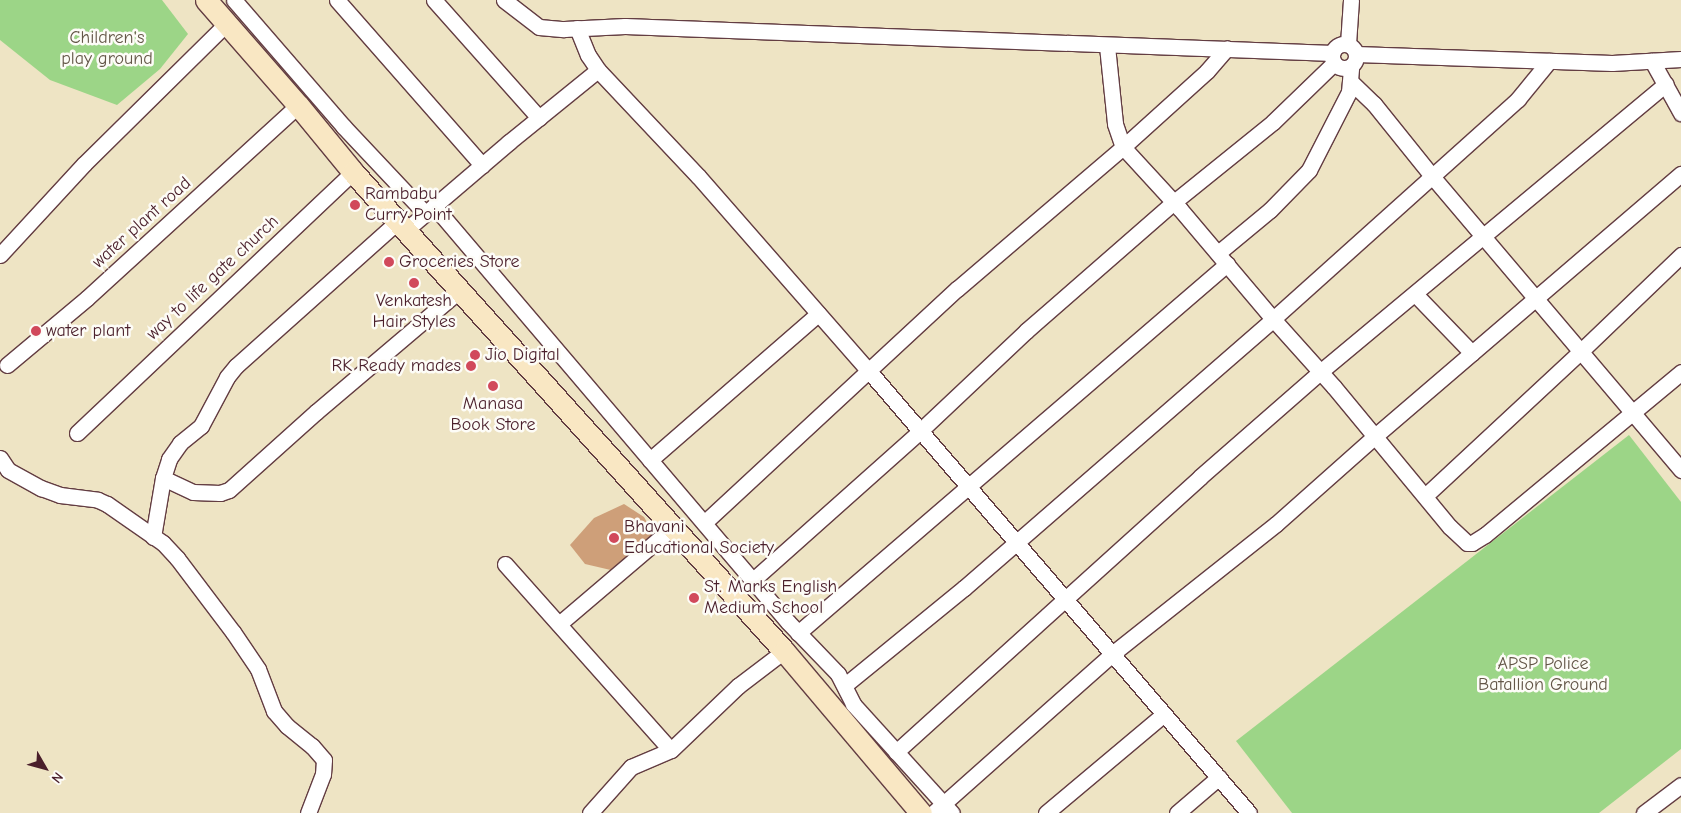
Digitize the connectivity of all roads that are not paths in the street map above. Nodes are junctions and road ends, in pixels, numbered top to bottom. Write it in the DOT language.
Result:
graph roads {
  1 [pos="206,0"];
  2 [pos="234,0"];
  3 [pos="337,0"];
  4 [pos="434,0"];
  5 [pos="504,0"];
  6 [pos="1351,0"];
  7 [pos="226,24"];
  8 [pos="577,28"];
  9 [pos="1107,46"];
  10 [pos="1227,48"];
  11 [pos="1352,55"];
  12 [pos="1333,58"];
  13 [pos="1681,58"];
  14 [pos="1549,61"];
  15 [pos="1652,61"];
  16 [pos="598,70"];
  17 [pos="1351,82"];
  18 [pos="1666,84"];
  19 [pos="298,105"];
  20 [pos="1681,114"];
  21 [pos="539,118"];
  22 [pos="1124,147"];
  23 [pos="482,165"];
  24 [pos="354,172"];
  25 [pos="1681,174"];
  26 [pos="1431,175"];
  27 [pos="1174,202"];
  28 [pos="430,210"];
  29 [pos="402,225"];
  30 [pos="1484,236"];
  31 [pos="1681,255"];
  32 [pos="0,256"];
  33 [pos="1222,258"];
  34 [pos="460,290"];
  35 [pos="1415,294"];
  36 [pos="1536,297"];
  37 [pos="818,314"];
  38 [pos="1273,319"];
  39 [pos="1581,351"];
  40 [pos="1472,353"];
  41 [pos="7,365"];
  42 [pos="868,370"];
  43 [pos="1320,372"];
  44 [pos="1681,372"];
  45 [pos="1632,412"];
  46 [pos="920,430"];
  47 [pos="77,433"];
  48 [pos="1375,436"];
  49 [pos="0,458"];
  50 [pos="650,460"];
  51 [pos="1681,470"];
  52 [pos="163,478"];
  53 [pos="967,485"];
  54 [pos="1425,496"];
  55 [pos="704,523"];
  56 [pos="673,527"];
  57 [pos="153,537"];
  58 [pos="1016,541"];
  59 [pos="505,564"];
  60 [pos="753,580"];
  61 [pos="1065,599"];
  62 [pos="559,624"];
  63 [pos="798,633"];
  64 [pos="784,650"];
  65 [pos="1112,654"];
  66 [pos="845,684"];
  67 [pos="1164,714"];
  68 [pos="671,750"];
  69 [pos="896,752"];
  70 [pos="1219,778"];
  71 [pos="1681,785"];
  72 [pos="943,810"];
  73 [pos="308,813"];
  74 [pos="590,813"];
  75 [pos="921,813"];
  76 [pos="1046,813"];
  77 [pos="1177,813"];
  78 [pos="1250,813"];
  79 [pos="1644,813"];
  1 -- 7 [label="main road"];
  2 -- 28 [label="street"];
  3 -- 23 [label="street"];
  4 -- 21 [label="street"];
  5 -- 8 [label="street"];
  6 -- 11 [label="street"];
  7 -- 19 [label="main road"];
  7 -- 32 [label="street"];
  8 -- 9 [label="street"];
  8 -- 16 [label="street"];
  9 -- 10 [label="street"];
  9 -- 22 [label="street"];
  10 -- 12 [label="street"];
  10 -- 22 [label="street"];
  11 -- 12 [label="street"];
  11 -- 12 [label="street"];
  11 -- 14 [label="street"];
  11 -- 17 [label="street"];
  12 -- 27 [label="street"];
  13 -- 15 [label="street"];
  14 -- 15 [label="street"];
  14 -- 26 [label="street"];
  15 -- 18 [label="street"];
  16 -- 21 [label="street"];
  16 -- 37 [label="street"];
  17 -- 26 [label="street"];
  17 -- 33 [label="street"];
  18 -- 20 [label="street"];
  18 -- 30 [label="street"];
  19 -- 24 [label="main road"];
  19 -- 41 [label="street, water plant road"];
  21 -- 23 [label="street"];
  22 -- 27 [label="street"];
  22 -- 42 [label="street"];
  23 -- 28 [label="street"];
  24 -- 29 [label="main road"];
  24 -- 47 [label="street, way to life gate church"];
  25 -- 36 [label="street"];
  26 -- 30 [label="street"];
  26 -- 38 [label="street"];
  27 -- 33 [label="street"];
  27 -- 46 [label="street"];
  28 -- 29 [label="street"];
  28 -- 50 [label="street"];
  29 -- 34 [label="main road"];
  29 -- 52 [label="street"];
  30 -- 35 [label="street"];
  30 -- 36 [label="street"];
  31 -- 39 [label="street"];
  33 -- 38 [label="street"];
  33 -- 53 [label="street"];
  34 -- 52 [label="street"];
  34 -- 56 [label="main road"];
  35 -- 40 [label="street"];
  35 -- 43 [label="street"];
  36 -- 39 [label="street"];
  36 -- 40 [label="street"];
  37 -- 42 [label="street"];
  37 -- 50 [label="street"];
  38 -- 43 [label="street"];
  38 -- 58 [label="street"];
  39 -- 45 [label="street"];
  39 -- 54 [label="street"];
  40 -- 48 [label="street"];
  42 -- 46 [label="street"];
  42 -- 55 [label="street"];
  43 -- 48 [label="street"];
  43 -- 61 [label="street"];
  44 -- 45 [label="street"];
  45 -- 51 [label="street"];
  45 -- 54 [label="street"];
  46 -- 53 [label="street"];
  46 -- 60 [label="street"];
  48 -- 54 [label="street"];
  48 -- 65 [label="street"];
  49 -- 57 [label="street"];
  50 -- 55 [label="street"];
  52 -- 57 [label="street"];
  53 -- 58 [label="street"];
  53 -- 63 [label="street"];
  55 -- 60 [label="street"];
  56 -- 62 [label="street"];
  56 -- 64 [label="main road"];
  57 -- 73 [label="street"];
  58 -- 61 [label="street"];
  58 -- 66 [label="street"];
  59 -- 62 [label="street"];
  60 -- 63 [label="street"];
  61 -- 65 [label="street"];
  61 -- 69 [label="street"];
  62 -- 68 [label="street"];
  63 -- 66 [label="street"];
  64 -- 68 [label="street"];
  64 -- 75 [label="main road"];
  65 -- 67 [label="street"];
  65 -- 72 [label="street"];
  66 -- 69 [label="street"];
  67 -- 70 [label="street"];
  67 -- 76 [label="street"];
  68 -- 74 [label="street"];
  69 -- 72 [label="street"];
  70 -- 77 [label="street"];
  70 -- 78 [label="street"];
  71 -- 79 [label="street"];
}
